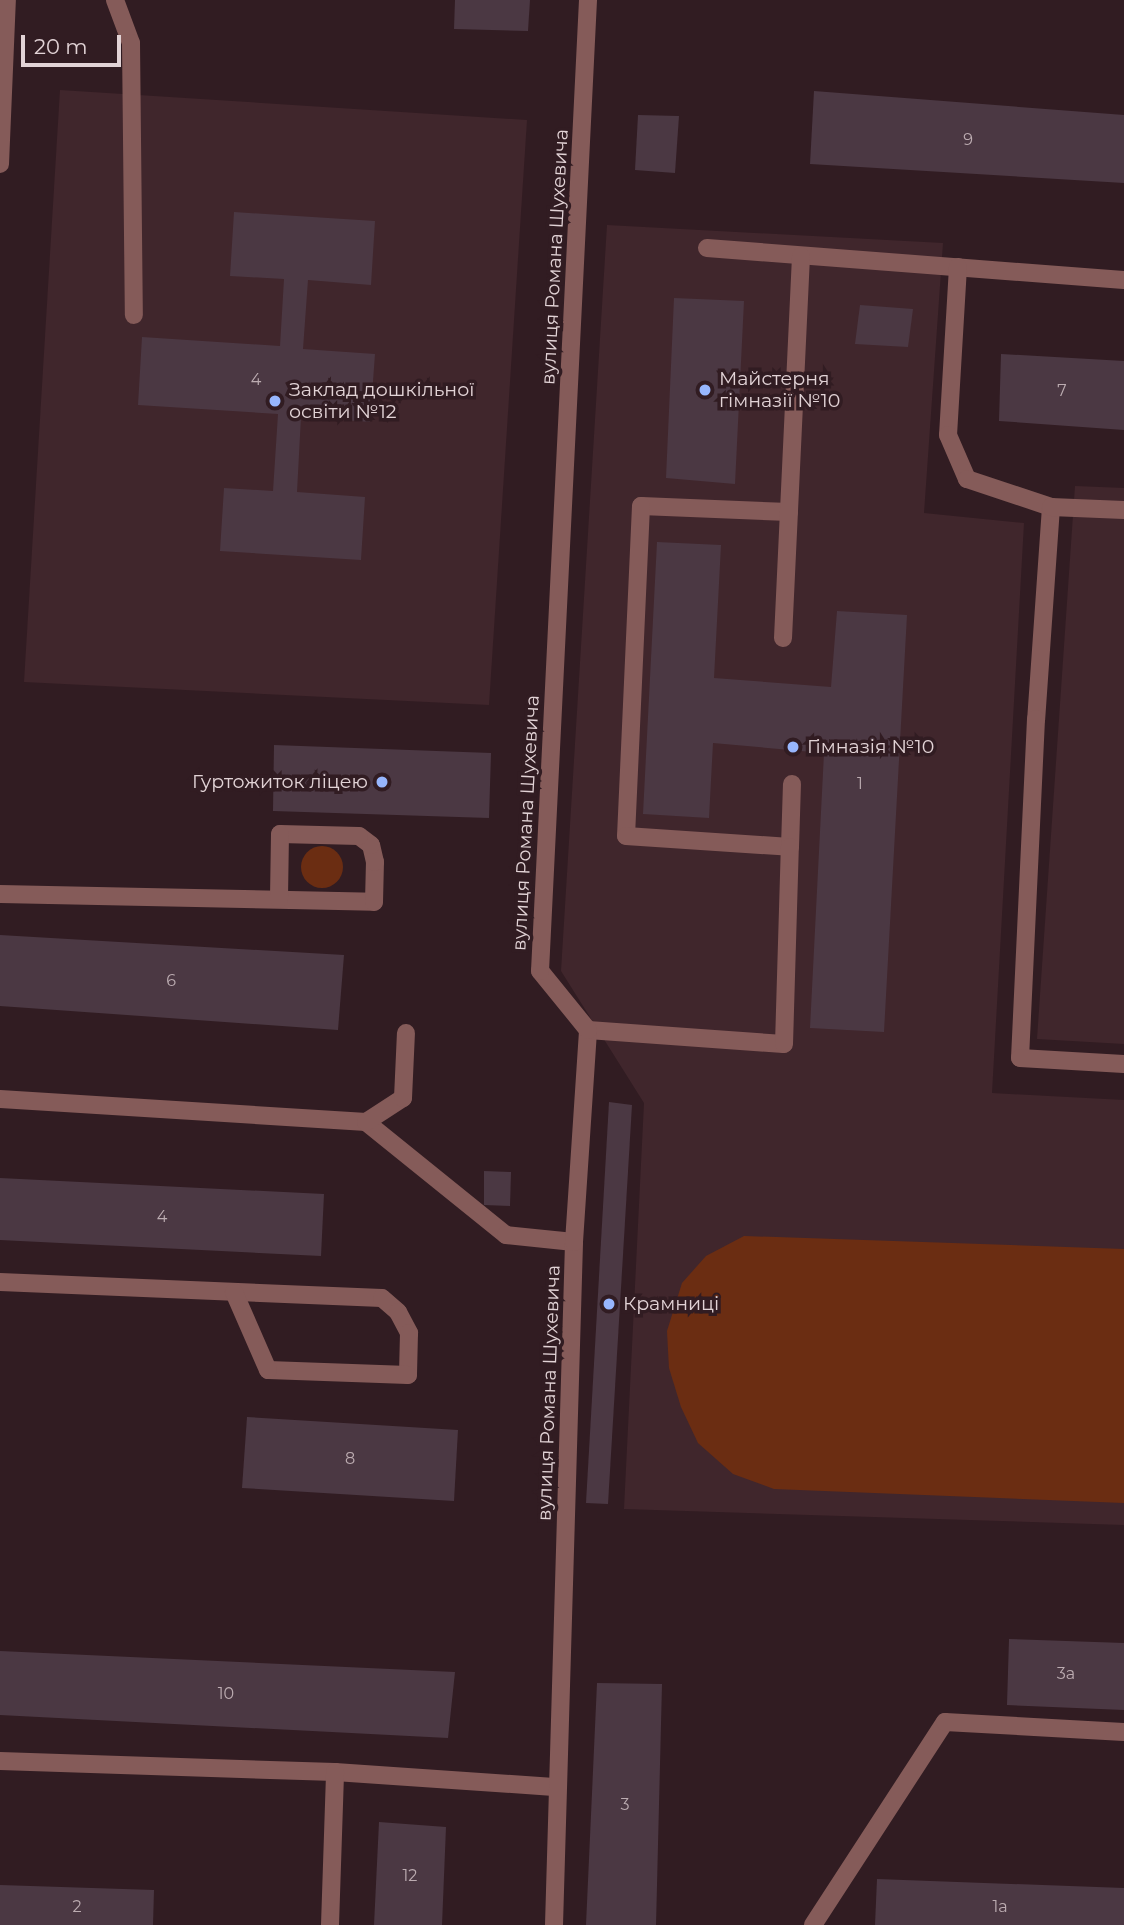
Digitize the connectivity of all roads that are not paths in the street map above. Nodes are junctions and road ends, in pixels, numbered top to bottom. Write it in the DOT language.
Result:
graph roads {
  1 [pos="7,0"];
  2 [pos="115,0"];
  3 [pos="588,0"];
  4 [pos="0,164"];
  5 [pos="707,247"];
  6 [pos="801,256"];
  7 [pos="958,267"];
  8 [pos="1124,280"];
  9 [pos="134,316"];
  10 [pos="1051,507"];
  11 [pos="1124,510"];
  12 [pos="789,512"];
  13 [pos="783,638"];
  14 [pos="792,784"];
  15 [pos="790,847"];
  16 [pos="0,894"];
  17 [pos="279,899"];
  18 [pos="588,1030"];
  19 [pos="406,1033"];
  20 [pos="1124,1064"];
  21 [pos="0,1098"];
  22 [pos="366,1122"];
  23 [pos="574,1242"];
  24 [pos="0,1282"];
  25 [pos="234,1292"];
  26 [pos="1124,1732"];
  27 [pos="0,1761"];
  28 [pos="335,1772"];
  29 [pos="558,1787"];
  30 [pos="330,1925"];
  31 [pos="554,1925"];
  32 [pos="813,1925"];
  1 -- 4 [label="street"];
  2 -- 9 [label="street"];
  3 -- 18 [label="street, вулиця Романа Шухевича"];
  5 -- 6 [label="street"];
  6 -- 7 [label="street"];
  6 -- 12 [label="street"];
  7 -- 8 [label="street"];
  7 -- 10 [label="street"];
  10 -- 11 [label="street"];
  10 -- 20 [label="street"];
  12 -- 13 [label="street"];
  12 -- 15 [label="street"];
  14 -- 15 [label="street"];
  15 -- 18 [label="street"];
  16 -- 17 [label="street"];
  17 -- 17 [label="street"];
  18 -- 23 [label="street, вулиця Романа Шухевича"];
  19 -- 22 [label="street"];
  21 -- 22 [label="street"];
  22 -- 23 [label="street"];
  23 -- 29 [label="street, вулиця Романа Шухевича"];
  24 -- 25 [label="street"];
  25 -- 25 [label="street"];
  26 -- 32 [label="street"];
  27 -- 28 [label="street"];
  28 -- 29 [label="street"];
  28 -- 30 [label="street"];
  29 -- 31 [label="street, вулиця Романа Шухевича"];
}
